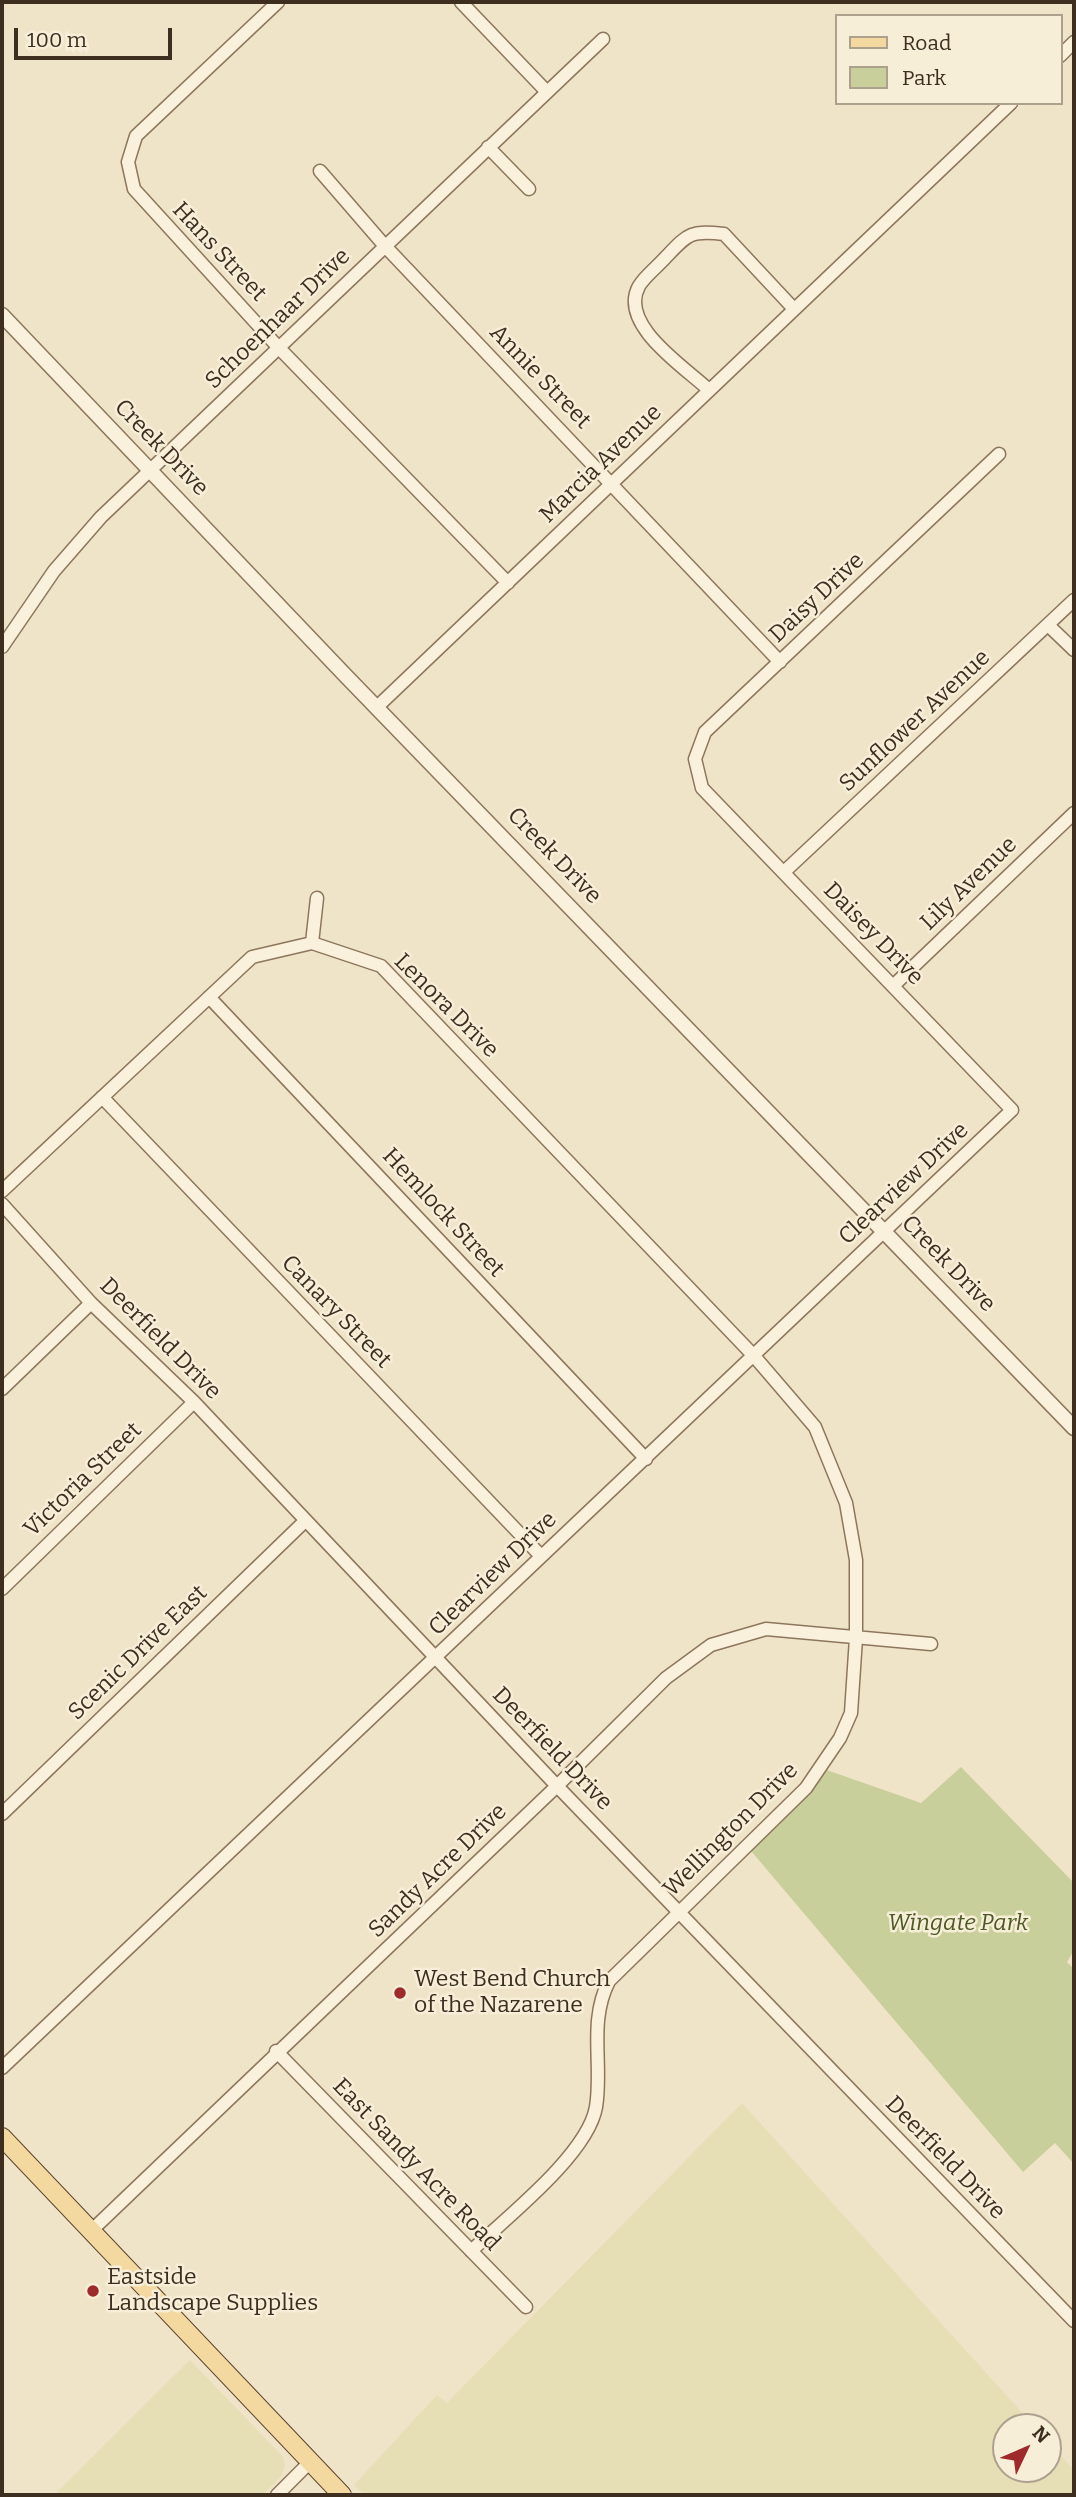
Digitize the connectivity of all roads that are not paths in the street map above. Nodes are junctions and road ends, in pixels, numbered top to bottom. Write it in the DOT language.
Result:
graph roads {
  1 [pos="278,2"];
  2 [pos="461,2"];
  3 [pos="603,39"];
  4 [pos="547,92"];
  5 [pos="1009,105"];
  6 [pos="488,147"];
  7 [pos="320,172"];
  8 [pos="529,189"];
  9 [pos="384,245"];
  10 [pos="794,309"];
  11 [pos="2,315"];
  12 [pos="278,346"];
  13 [pos="708,389"];
  14 [pos="999,454"];
  15 [pos="152,471"];
  16 [pos="612,482"];
  17 [pos="508,583"];
  18 [pos="1074,600"];
  19 [pos="1048,625"];
  20 [pos="2,647"];
  21 [pos="1074,650"];
  22 [pos="780,662"];
  23 [pos="377,707"];
  24 [pos="702,788"];
  25 [pos="1074,813"];
  26 [pos="784,872"];
  27 [pos="317,898"];
  28 [pos="312,943"];
  29 [pos="893,986"];
  30 [pos="209,997"];
  31 [pos="102,1097"];
  32 [pos="1012,1110"];
  33 [pos="2,1191"];
  34 [pos="2,1204"];
  35 [pos="885,1232"];
  36 [pos="92,1303"];
  37 [pos="754,1356"];
  38 [pos="2,1389"];
  39 [pos="194,1402"];
  40 [pos="1074,1428"];
  41 [pos="646,1459"];
  42 [pos="304,1522"];
  43 [pos="541,1556"];
  44 [pos="2,1588"];
  45 [pos="856,1638"];
  46 [pos="931,1644"];
  47 [pos="436,1657"];
  48 [pos="557,1786"];
  49 [pos="2,1814"];
  50 [pos="679,1911"];
  51 [pos="276,2051"];
  52 [pos="2,2068"];
  53 [pos="2,2137"];
  54 [pos="90,2232"];
  55 [pos="471,2251"];
  56 [pos="526,2308"];
  57 [pos="1074,2321"];
  58 [pos="310,2462"];
  59 [pos="277,2495"];
  60 [pos="342,2495"];
  1 -- 12 [label="street, Hans Street"];
  2 -- 4 [label="street"];
  3 -- 4 [label="street, Schoenhaar Drive"];
  4 -- 6 [label="street, Schoenhaar Drive"];
  5 -- 10 [label="street, Marcia Avenue"];
  6 -- 8 [label="street"];
  6 -- 9 [label="street, Schoenhaar Drive"];
  7 -- 9 [label="street, Annie Street"];
  9 -- 12 [label="street, Schoenhaar Drive"];
  9 -- 16 [label="street, Annie Street"];
  10 -- 13 [label="street, Marcia Avenue"];
  10 -- 13 [label="street"];
  11 -- 15 [label="street, Creek Drive"];
  12 -- 15 [label="street, Schoenhaar Drive"];
  12 -- 17 [label="street, Hans Street"];
  13 -- 16 [label="street, Marcia Avenue"];
  14 -- 22 [label="street, Daisy Drive"];
  15 -- 20 [label="street, Schoenhaar Drive"];
  15 -- 23 [label="street, Creek Drive"];
  16 -- 17 [label="street, Marcia Avenue"];
  16 -- 22 [label="street, Annie Street"];
  17 -- 23 [label="street, Marcia Avenue"];
  18 -- 19 [label="street, Sunflower Avenue"];
  19 -- 21 [label="street"];
  19 -- 26 [label="street, Sunflower Avenue"];
  22 -- 24 [label="street, Daisy Drive"];
  23 -- 35 [label="street, Creek Drive"];
  24 -- 26 [label="street, Daisey Drive"];
  25 -- 29 [label="street, Lily Avenue"];
  26 -- 29 [label="street, Daisey Drive"];
  27 -- 28 [label="street"];
  28 -- 30 [label="street"];
  28 -- 37 [label="street, Lenora Drive"];
  29 -- 32 [label="street, Daisey Drive"];
  30 -- 31 [label="street"];
  30 -- 41 [label="street, Hemlock Street"];
  31 -- 33 [label="street"];
  31 -- 43 [label="street, Canary Street"];
  32 -- 35 [label="street, Clearview Drive"];
  34 -- 36 [label="street, Deerfield Drive"];
  35 -- 37 [label="street, Clearview Drive"];
  35 -- 40 [label="street, Creek Drive"];
  36 -- 38 [label="street"];
  36 -- 39 [label="street, Deerfield Drive"];
  37 -- 41 [label="street, Clearview Drive"];
  37 -- 45 [label="street, Wellington Drive"];
  39 -- 42 [label="street, Deerfield Drive"];
  39 -- 44 [label="street, Victoria Street"];
  41 -- 43 [label="street, Clearview Drive"];
  42 -- 47 [label="street, Deerfield Drive"];
  42 -- 49 [label="street, Scenic Drive East"];
  43 -- 47 [label="street, Clearview Drive"];
  45 -- 46 [label="street, Sandy Acre Drive"];
  45 -- 48 [label="street, Sandy Acre Drive"];
  45 -- 50 [label="street, Wellington Drive"];
  47 -- 48 [label="street, Deerfield Drive"];
  47 -- 52 [label="street, Clearview Drive"];
  48 -- 50 [label="street, Deerfield Drive"];
  48 -- 51 [label="street, Sandy Acre Drive"];
  50 -- 55 [label="street, Wellington Drive"];
  50 -- 57 [label="street, Deerfield Drive"];
  51 -- 54 [label="street, Sandy Acre Drive"];
  51 -- 55 [label="street, East Sandy Acre Road"];
  53 -- 54 [label="main road"];
  54 -- 58 [label="main road"];
  55 -- 56 [label="street, East Sandy Acre Road"];
  58 -- 59 [label="street"];
  58 -- 60 [label="main road"];
}
